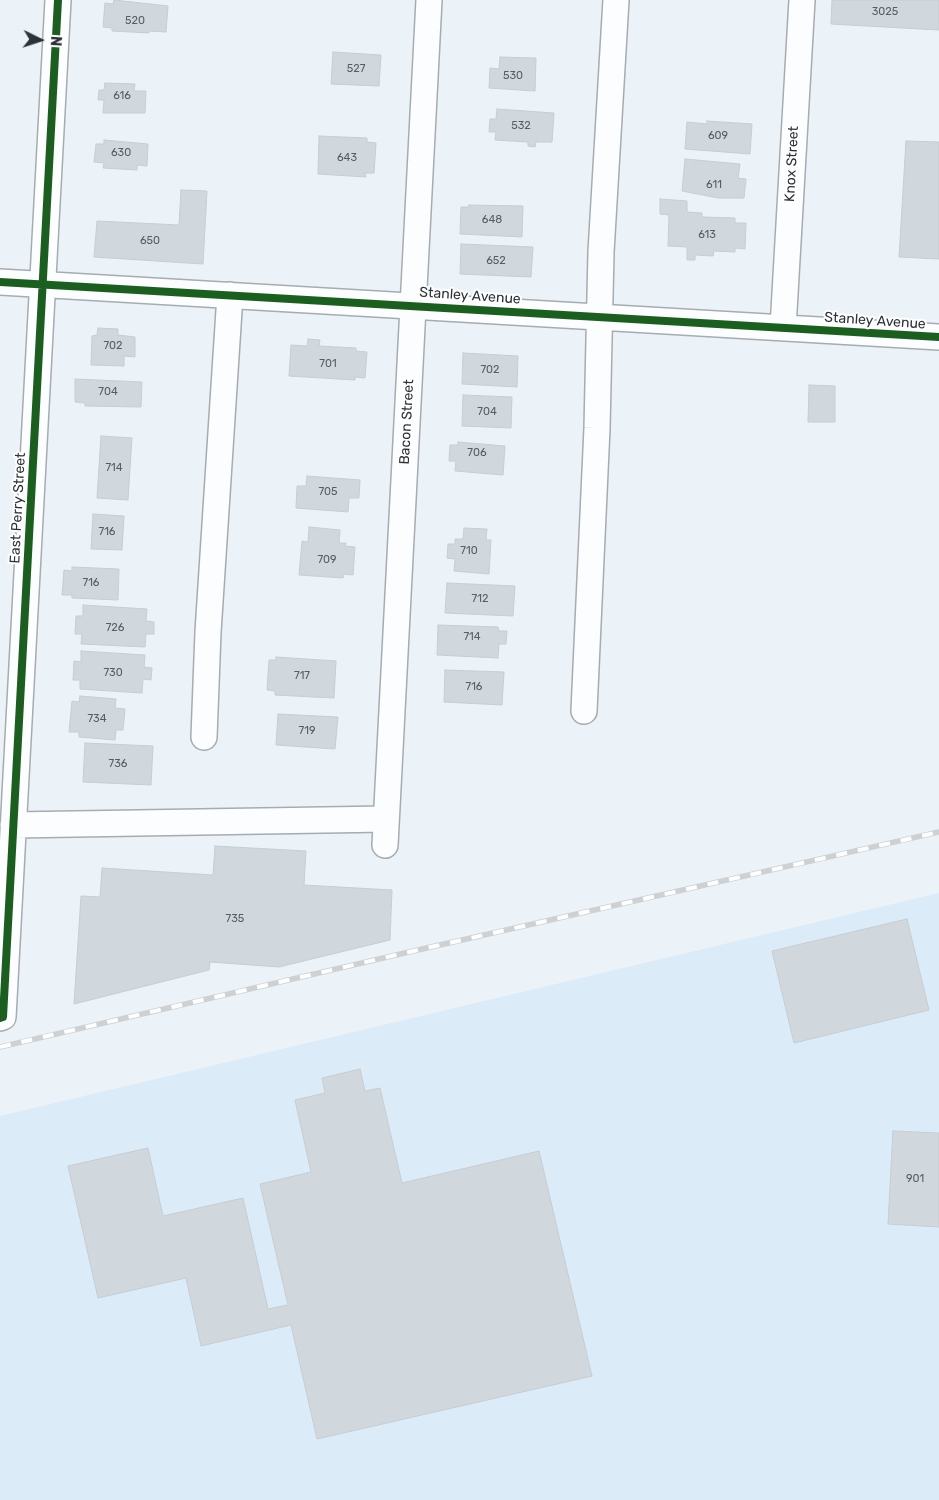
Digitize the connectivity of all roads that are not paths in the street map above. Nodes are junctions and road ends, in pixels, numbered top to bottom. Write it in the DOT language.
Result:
graph roads {
  1 [pos="58,0"];
  2 [pos="429,0"];
  3 [pos="616,0"];
  4 [pos="802,0"];
  5 [pos="0,282"];
  6 [pos="42,284"];
  7 [pos="230,295"];
  8 [pos="413,305"];
  9 [pos="601,317"];
  10 [pos="783,328"];
  11 [pos="939,338"];
  12 [pos="584,711"];
  13 [pos="204,737"];
  14 [pos="386,818"];
  15 [pos="13,825"];
  16 [pos="385,845"];
  17 [pos="2,1018"];
  1 -- 6 [label="street, East Perry Street"];
  2 -- 8 [label="street, Bacon Street"];
  3 -- 9 [label="street"];
  4 -- 10 [label="street, Knox Street"];
  5 -- 6 [label="street, Stanley Avenue"];
  6 -- 7 [label="street, Stanley Avenue"];
  6 -- 15 [label="street, East Perry Street"];
  7 -- 8 [label="street, Stanley Avenue"];
  7 -- 13 [label="street"];
  8 -- 9 [label="street, Stanley Avenue"];
  8 -- 14 [label="street, Bacon Street"];
  9 -- 10 [label="street, Stanley Avenue"];
  9 -- 12 [label="street"];
  10 -- 11 [label="street, Stanley Avenue"];
  14 -- 15 [label="street"];
  14 -- 16 [label="street, Bacon Street"];
  15 -- 17 [label="street, East Perry Street"];
}
